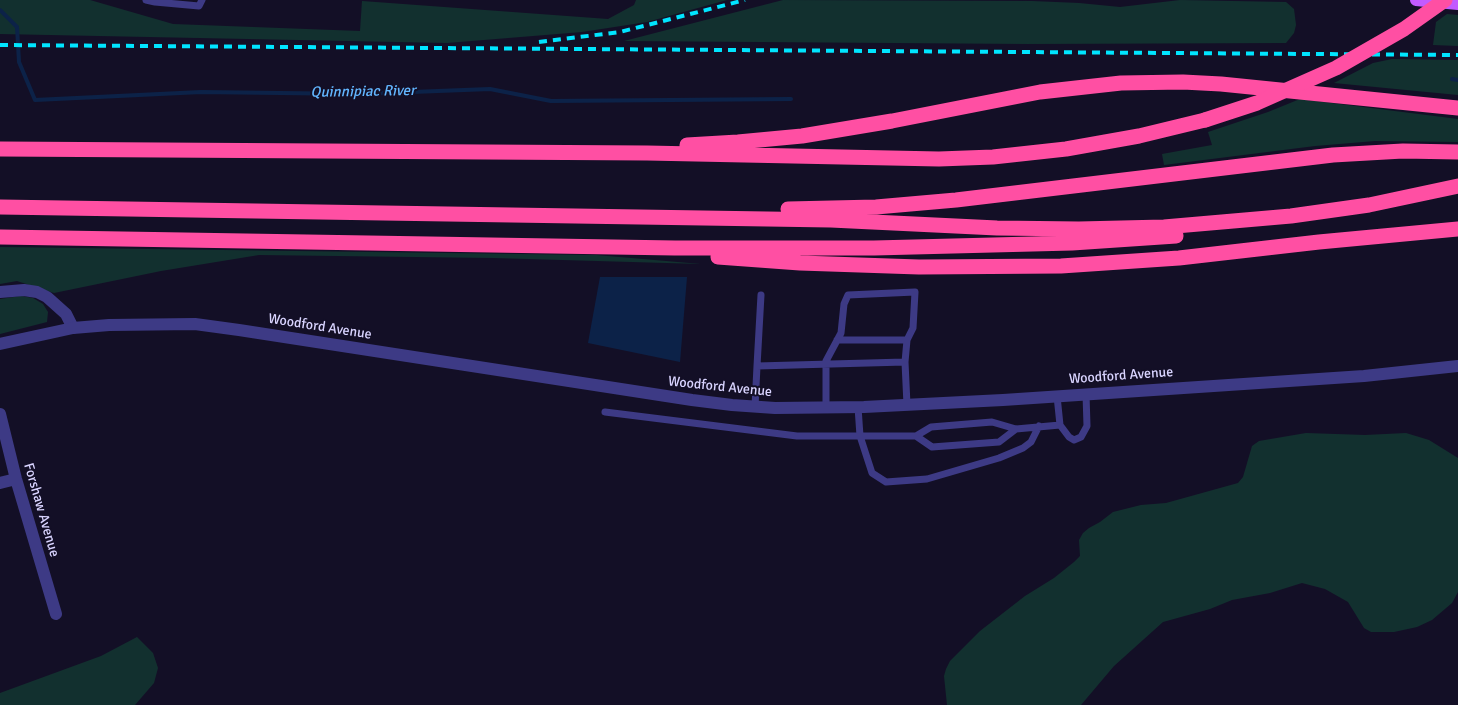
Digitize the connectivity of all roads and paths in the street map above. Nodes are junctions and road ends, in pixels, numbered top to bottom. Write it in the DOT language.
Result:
graph roads {
  1 [pos="146,0"];
  2 [pos="202,0"];
  3 [pos="1416,0"];
  4 [pos="1445,0"];
  5 [pos="1458,4"];
  6 [pos="1458,108"];
  7 [pos="0,149"];
  8 [pos="1458,152"];
  9 [pos="583,153"];
  10 [pos="1458,186"];
  11 [pos="0,207"];
  12 [pos="627,217"];
  13 [pos="1264,219"];
  14 [pos="1458,229"];
  15 [pos="0,237"];
  16 [pos="632,247"];
  17 [pos="0,292"];
  18 [pos="762,295"];
  19 [pos="73,328"];
  20 [pos="837,340"];
  21 [pos="907,340"];
  22 [pos="0,344"];
  23 [pos="905,362"];
  24 [pos="757,366"];
  25 [pos="826,366"];
  26 [pos="1458,366"];
  27 [pos="1086,394"];
  28 [pos="1057,396"];
  29 [pos="907,405"];
  30 [pos="755,407"];
  31 [pos="858,407"];
  32 [pos="826,408"];
  33 [pos="605,412"];
  34 [pos="0,414"];
  35 [pos="1060,425"];
  36 [pos="1039,426"];
  37 [pos="1016,429"];
  38 [pos="860,436"];
  39 [pos="916,436"];
  40 [pos="16,479"];
  41 [pos="0,483"];
  42 [pos="56,614"];
  1 -- 2 [label="lane"];
  3 -- 5 [label="main road"];
  4 -- 9 [label="highway, bridge"];
  6 -- 9 [label="highway"];
  7 -- 9 [label="highway"];
  8 -- 12 [label="highway"];
  10 -- 13 [label="highway"];
  11 -- 12 [label="highway"];
  12 -- 13 [label="highway"];
  13 -- 16 [label="highway"];
  14 -- 16 [label="highway"];
  15 -- 16 [label="highway"];
  17 -- 19 [label="street"];
  18 -- 24 [label="lane"];
  19 -- 22 [label="street, Woodford Avenue"];
  19 -- 30 [label="street, Woodford Avenue"];
  20 -- 21 [label="lane"];
  20 -- 21 [label="lane"];
  20 -- 25 [label="lane"];
  21 -- 23 [label="lane"];
  23 -- 25 [label="lane"];
  23 -- 29 [label="lane"];
  24 -- 25 [label="lane"];
  24 -- 30 [label="lane"];
  25 -- 32 [label="lane"];
  26 -- 27 [label="street, Woodford Avenue"];
  27 -- 28 [label="street, Woodford Avenue"];
  27 -- 35 [label="lane"];
  28 -- 29 [label="street, Woodford Avenue"];
  28 -- 35 [label="lane"];
  29 -- 31 [label="street, Woodford Avenue"];
  30 -- 32 [label="street, Woodford Avenue"];
  31 -- 32 [label="street, Woodford Avenue"];
  31 -- 38 [label="lane"];
  33 -- 38 [label="lane"];
  34 -- 40 [label="street, Forshaw Avenue"];
  35 -- 36 [label="lane"];
  36 -- 37 [label="lane"];
  36 -- 38 [label="lane"];
  37 -- 39 [label="lane"];
  37 -- 39 [label="lane"];
  38 -- 39 [label="lane"];
  40 -- 41 [label="street"];
  40 -- 42 [label="street, Forshaw Avenue"];
}
